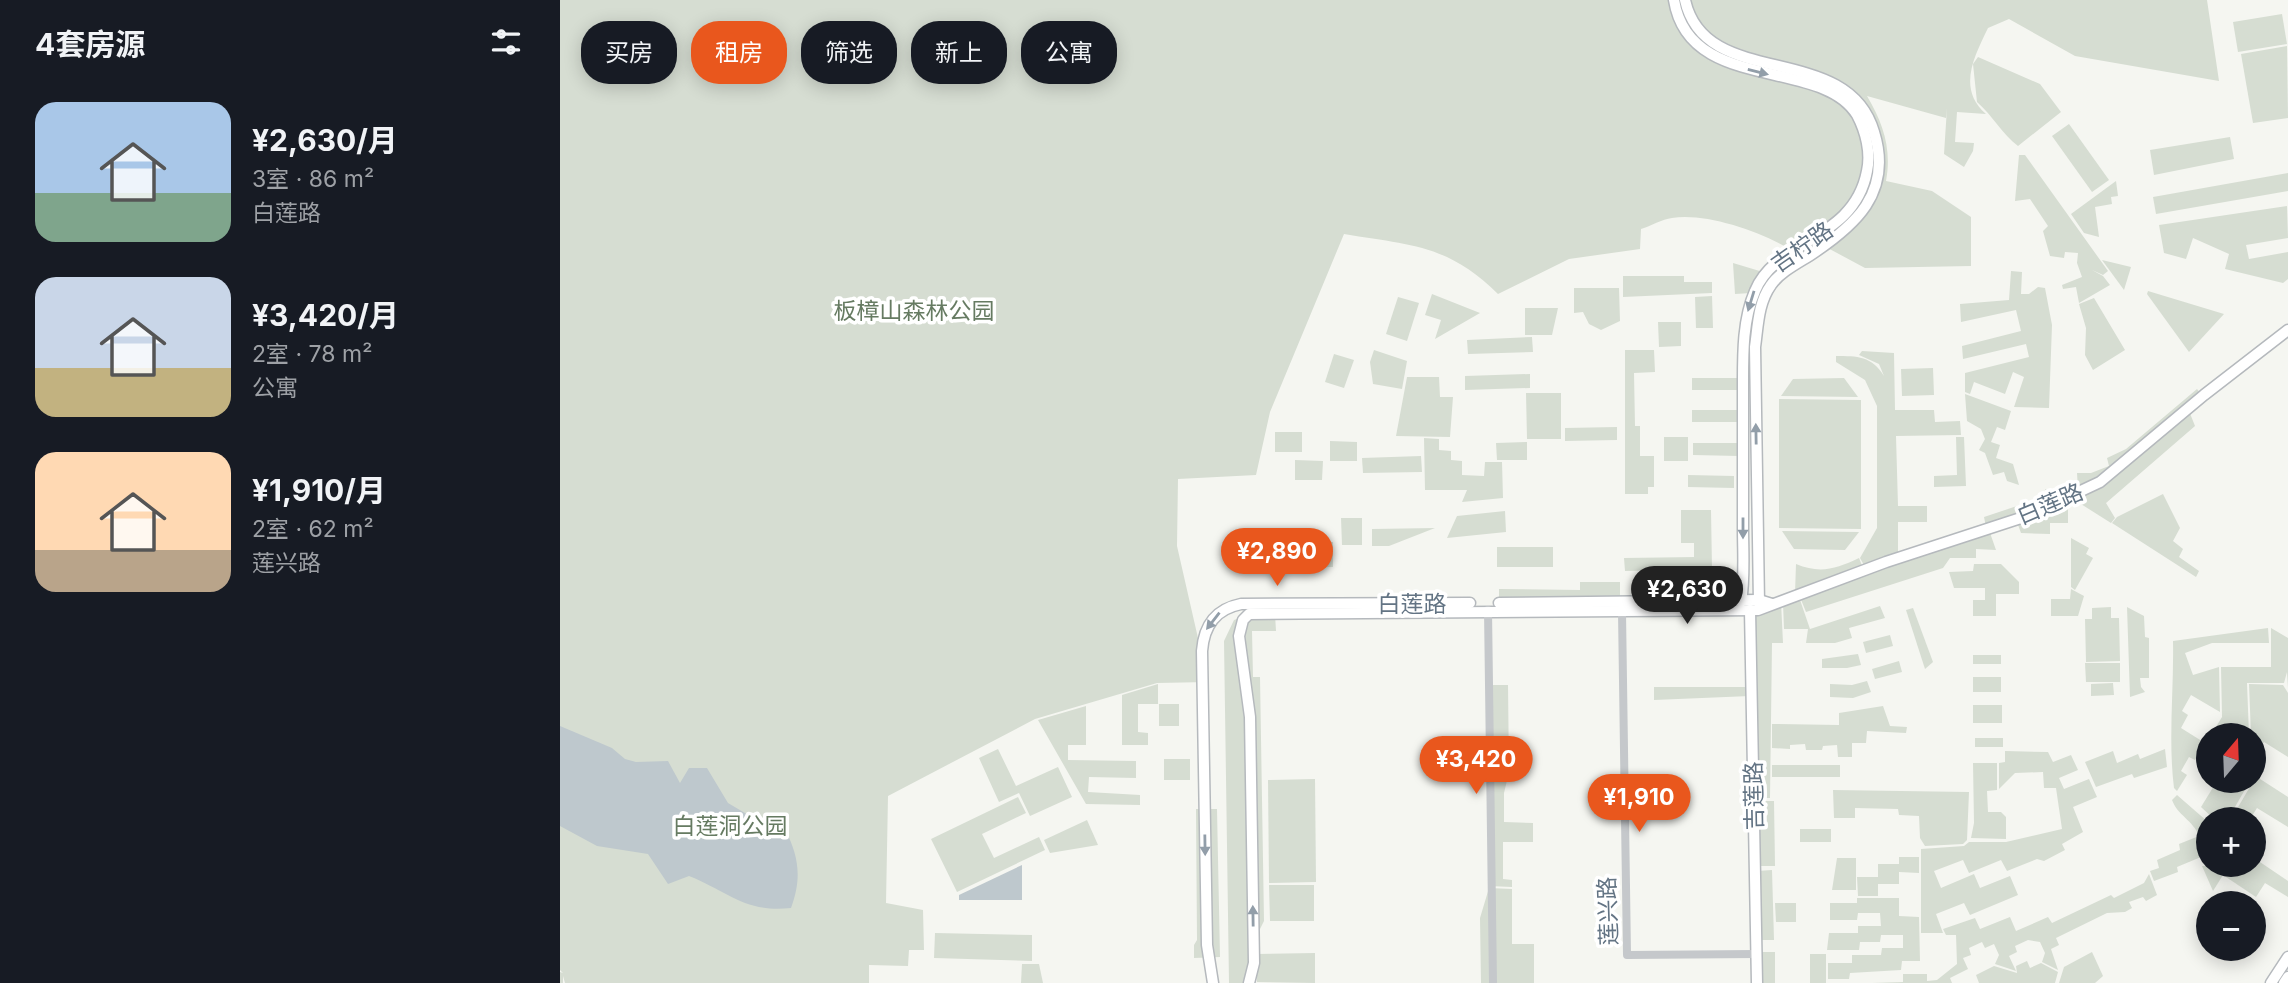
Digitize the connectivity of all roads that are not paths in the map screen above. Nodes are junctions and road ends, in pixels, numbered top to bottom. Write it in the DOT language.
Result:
graph roads {
  1 [pos="1674,0"];
  2 [pos="1685,0"];
  3 [pos="2288,330"];
  4 [pos="1741,602"];
  5 [pos="1756,607"];
  6 [pos="1488,610"];
  7 [pos="1622,612"];
  8 [pos="1756,954"];
  9 [pos="2288,957"];
  10 [pos="2288,976"];
  11 [pos="1213,983"];
  12 [pos="1249,983"];
  13 [pos="1493,983"];
  14 [pos="1757,983"];
  15 [pos="2271,983"];
  16 [pos="2284,983"];
  1 -- 4 [label="main road, 吉柠路, one-way"];
  5 -- 2 [label="main road, 吉柠路, one-way"];
  3 -- 5 [label="main road, 白莲路"];
  4 -- 5 [label="main road"];
  4 -- 11 [label="main road, 白莲路, one-way"];
  5 -- 7 [label="main road, 白莲路"];
  5 -- 8 [label="main road, 吉莲路"];
  6 -- 7 [label="main road, 白莲路"];
  12 -- 6 [label="main road, 白莲路, one-way"];
  6 -- 13 [label="street"];
  7 -- 8 [label="street, 莲兴路"];
  8 -- 14 [label="main road, 吉莲路"];
  9 -- 15 [label="main road"];
  10 -- 16 [label="main road"];
}
